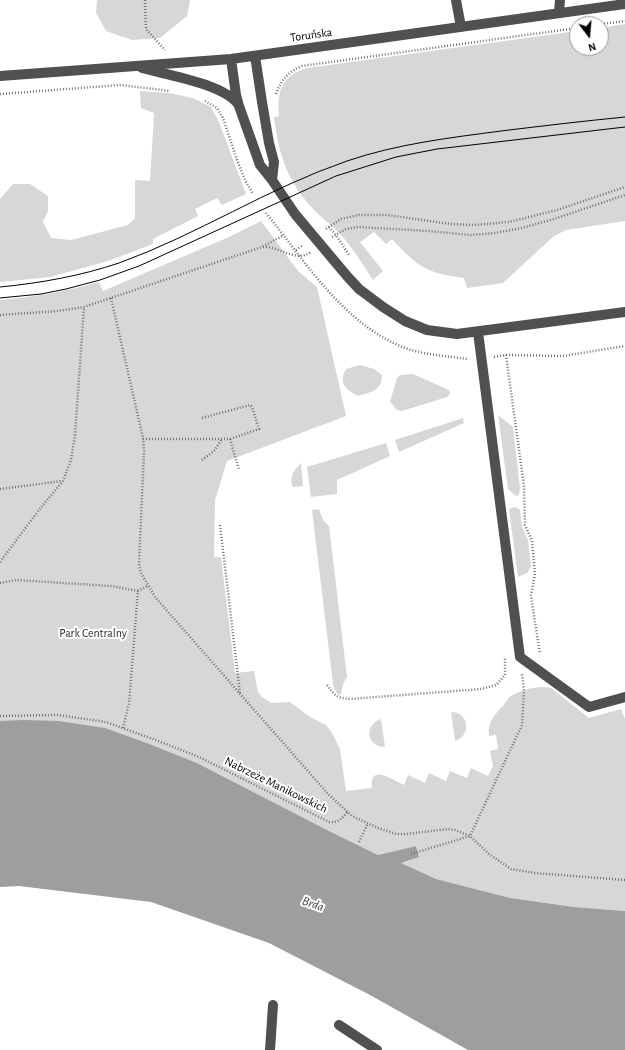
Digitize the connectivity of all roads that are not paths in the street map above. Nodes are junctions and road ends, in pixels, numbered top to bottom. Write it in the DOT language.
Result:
graph roads {
  1 [pos="456,0"];
  2 [pos="560,0"];
  3 [pos="625,4"];
  4 [pos="559,13"];
  5 [pos="461,27"];
  6 [pos="255,56"];
  7 [pos="231,59"];
  8 [pos="133,66"];
  9 [pos="0,76"];
  10 [pos="239,106"];
  11 [pos="272,180"];
  12 [pos="625,312"];
  13 [pos="478,332"];
  14 [pos="625,697"];
  15 [pos="273,1005"];
  16 [pos="338,1025"];
  17 [pos="270,1050"];
  18 [pos="377,1050"];
  1 -- 5 [label="street"];
  2 -- 4 [label="street"];
  3 -- 4 [label="street, Toruńska"];
  4 -- 5 [label="street, Toruńska"];
  5 -- 6 [label="street, Toruńska"];
  6 -- 7 [label="street, Toruńska"];
  6 -- 11 [label="street"];
  7 -- 8 [label="street, Toruńska"];
  7 -- 10 [label="street"];
  8 -- 9 [label="street, Toruńska"];
  8 -- 10 [label="street"];
  10 -- 11 [label="street"];
  11 -- 13 [label="street"];
  12 -- 13 [label="street"];
  13 -- 14 [label="street"];
  15 -- 17 [label="street"];
  16 -- 18 [label="street"];
}
